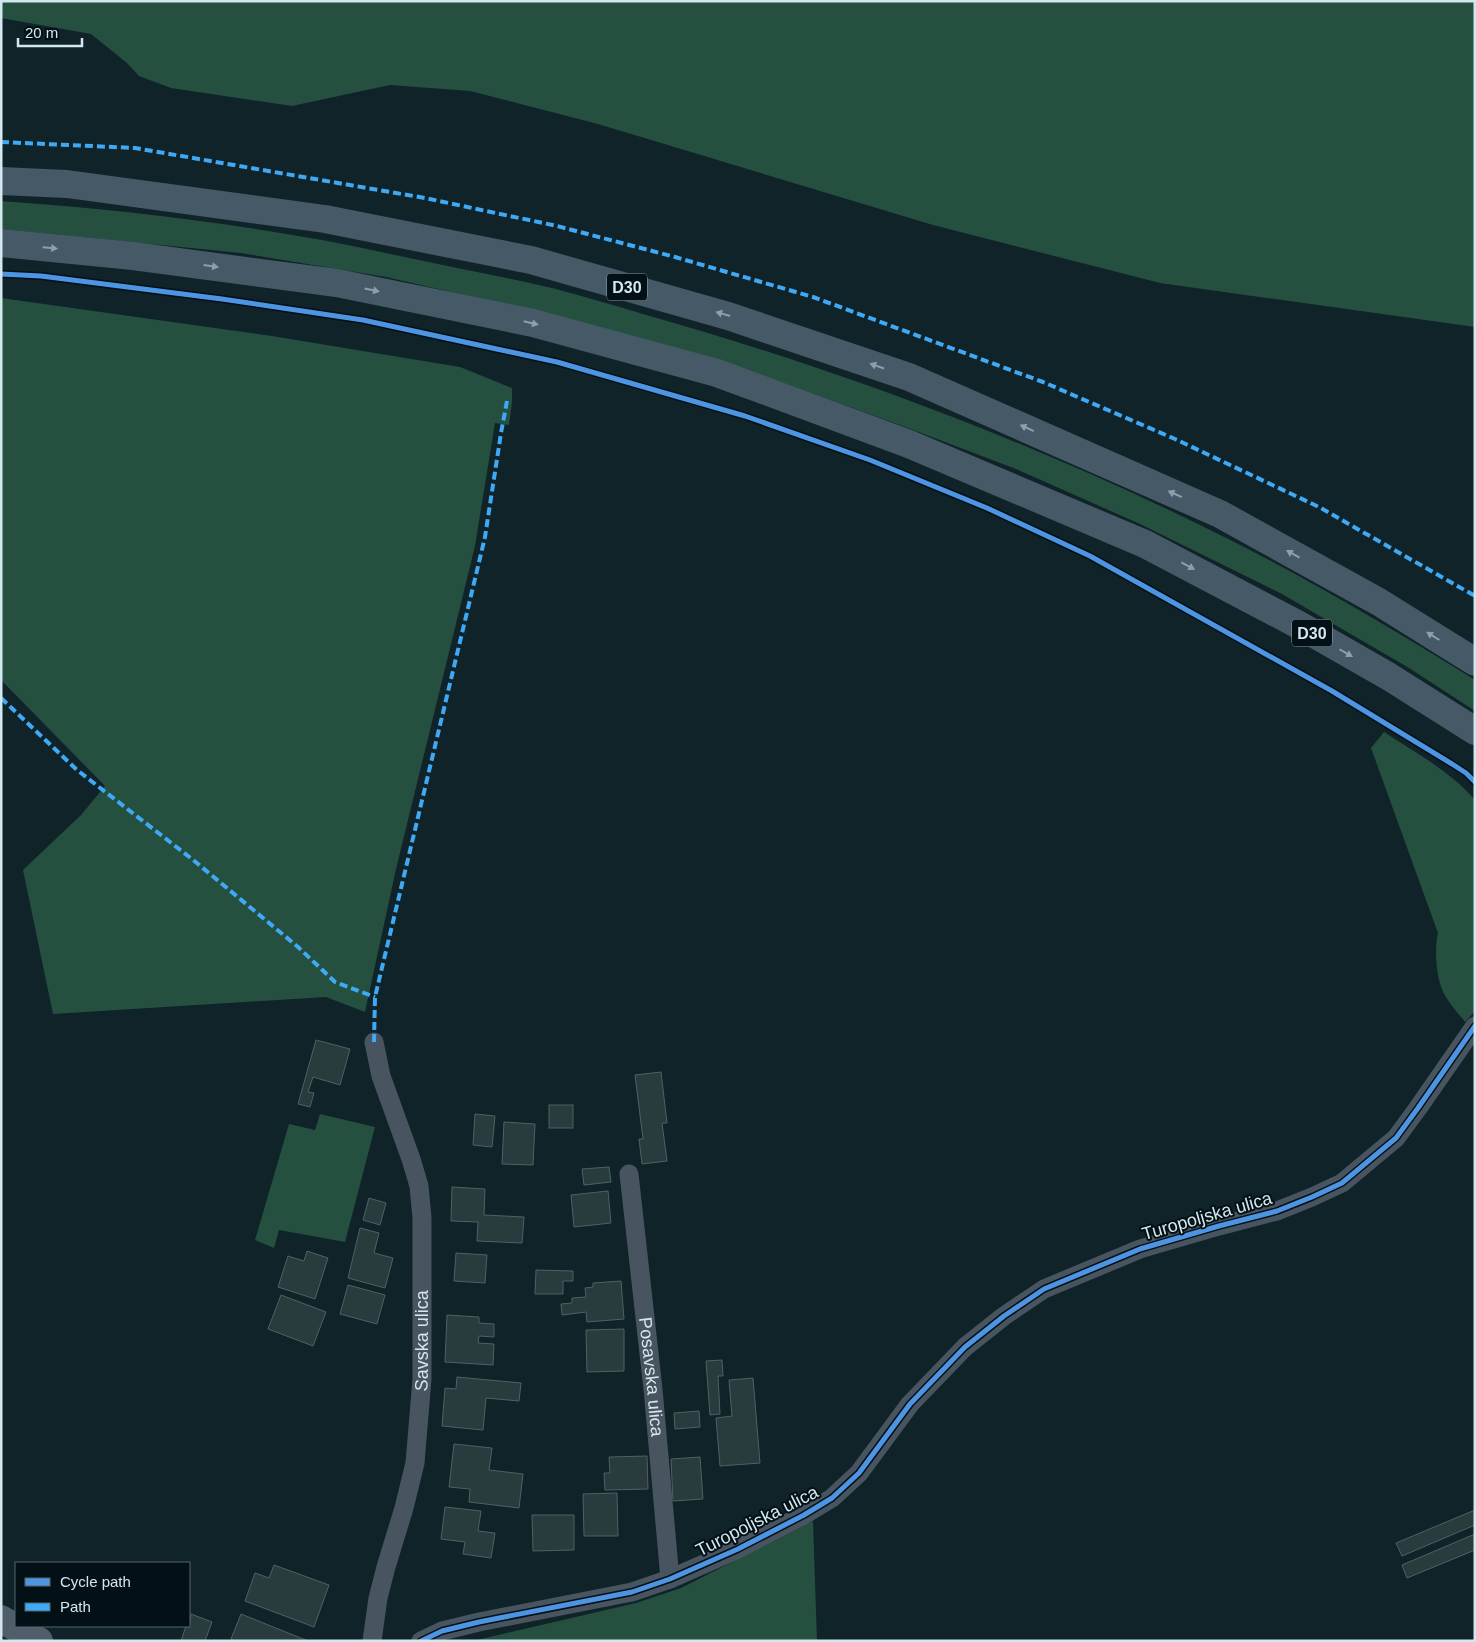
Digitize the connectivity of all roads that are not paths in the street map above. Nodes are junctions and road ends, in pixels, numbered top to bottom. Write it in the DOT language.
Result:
graph roads {
  1 [pos="1,180"];
  2 [pos="1,244"];
  3 [pos="1475,662"];
  4 [pos="1475,731"];
  5 [pos="1475,1026"];
  6 [pos="374,1042"];
  7 [pos="629,1174"];
  8 [pos="670,1579"];
  9 [pos="1,1619"];
  10 [pos="39,1641"];
  11 [pos="372,1641"];
  12 [pos="420,1641"];
  3 -- 1 [label="highway, D30, one-way"];
  2 -- 4 [label="highway, D30, one-way"];
  5 -- 8 [label="street, Turopoljska ulica"];
  6 -- 11 [label="street, Savska ulica"];
  7 -- 8 [label="street, Posavska ulica"];
  8 -- 12 [label="street, Turopoljska ulica"];
  9 -- 10 [label="street"];
}
